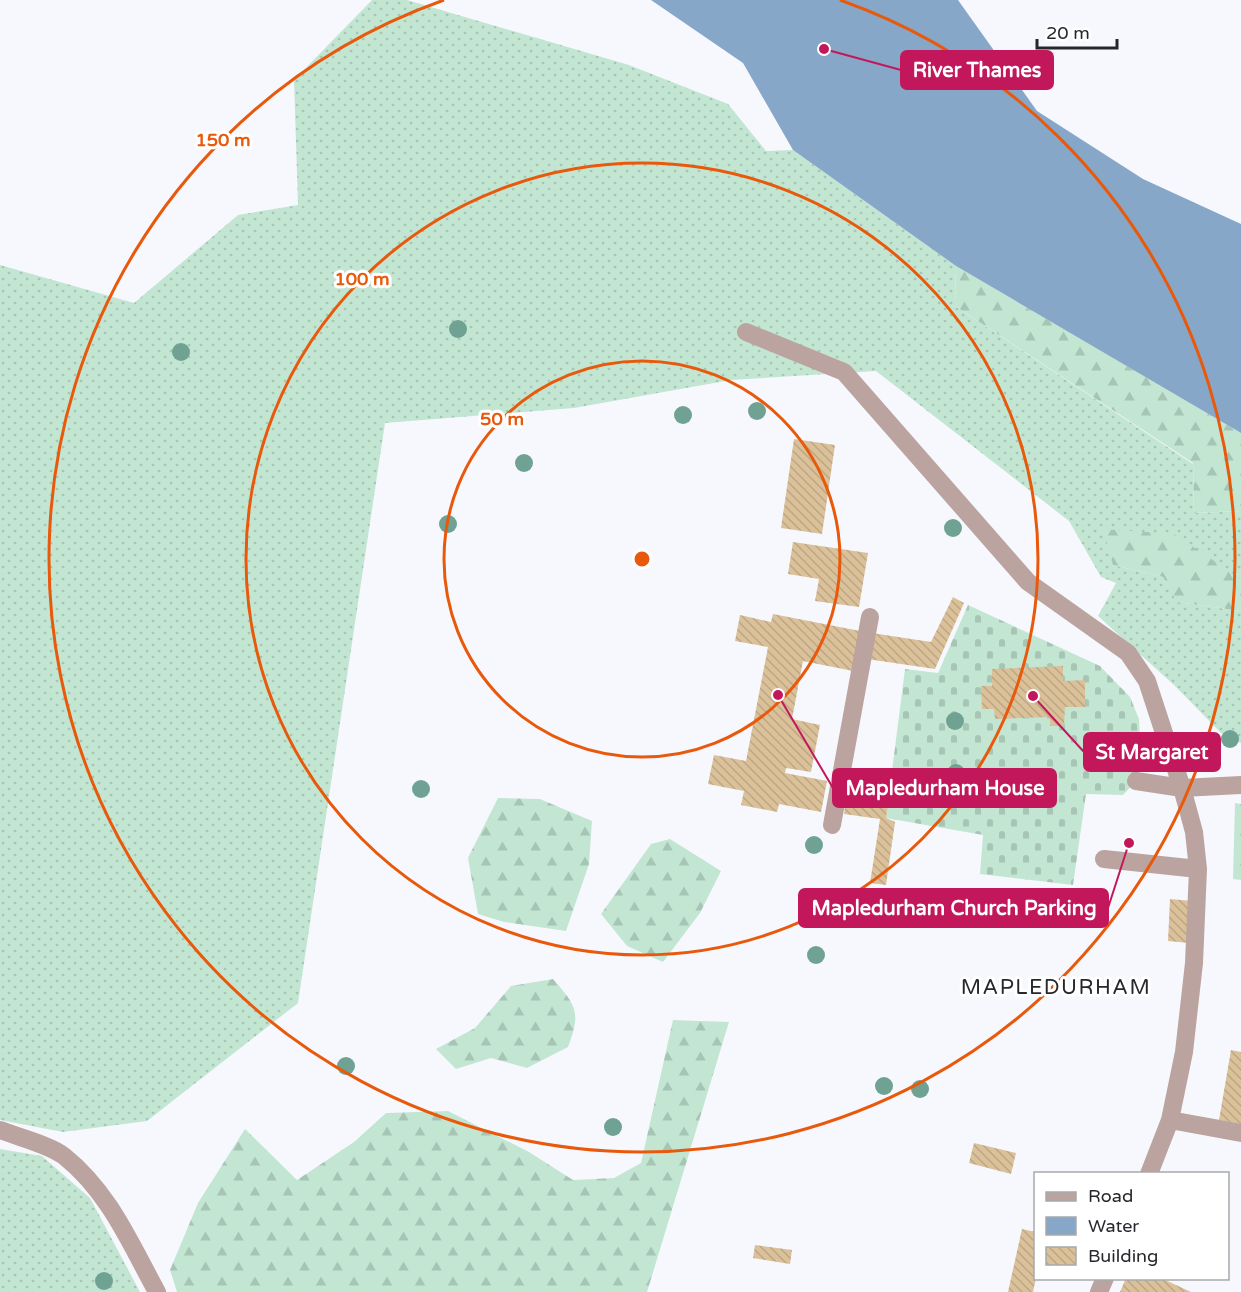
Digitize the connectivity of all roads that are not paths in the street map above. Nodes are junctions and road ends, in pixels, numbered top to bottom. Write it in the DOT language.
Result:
graph roads {
  1 [pos="746,332"];
  2 [pos="870,617"];
  3 [pos="1136,781"];
  4 [pos="1241,785"];
  5 [pos="1182,788"];
  6 [pos="832,825"];
  7 [pos="1104,859"];
  8 [pos="1198,869"];
  9 [pos="1170,1120"];
  10 [pos="0,1130"];
  11 [pos="1241,1133"];
  12 [pos="1149,1172"];
  13 [pos="157,1292"];
  1 -- 5 [label="street"];
  2 -- 6 [label="street"];
  3 -- 5 [label="street"];
  4 -- 5 [label="street"];
  5 -- 8 [label="street"];
  7 -- 8 [label="street"];
  8 -- 9 [label="street"];
  9 -- 11 [label="street"];
  9 -- 12 [label="street"];
  10 -- 13 [label="street"];
}
